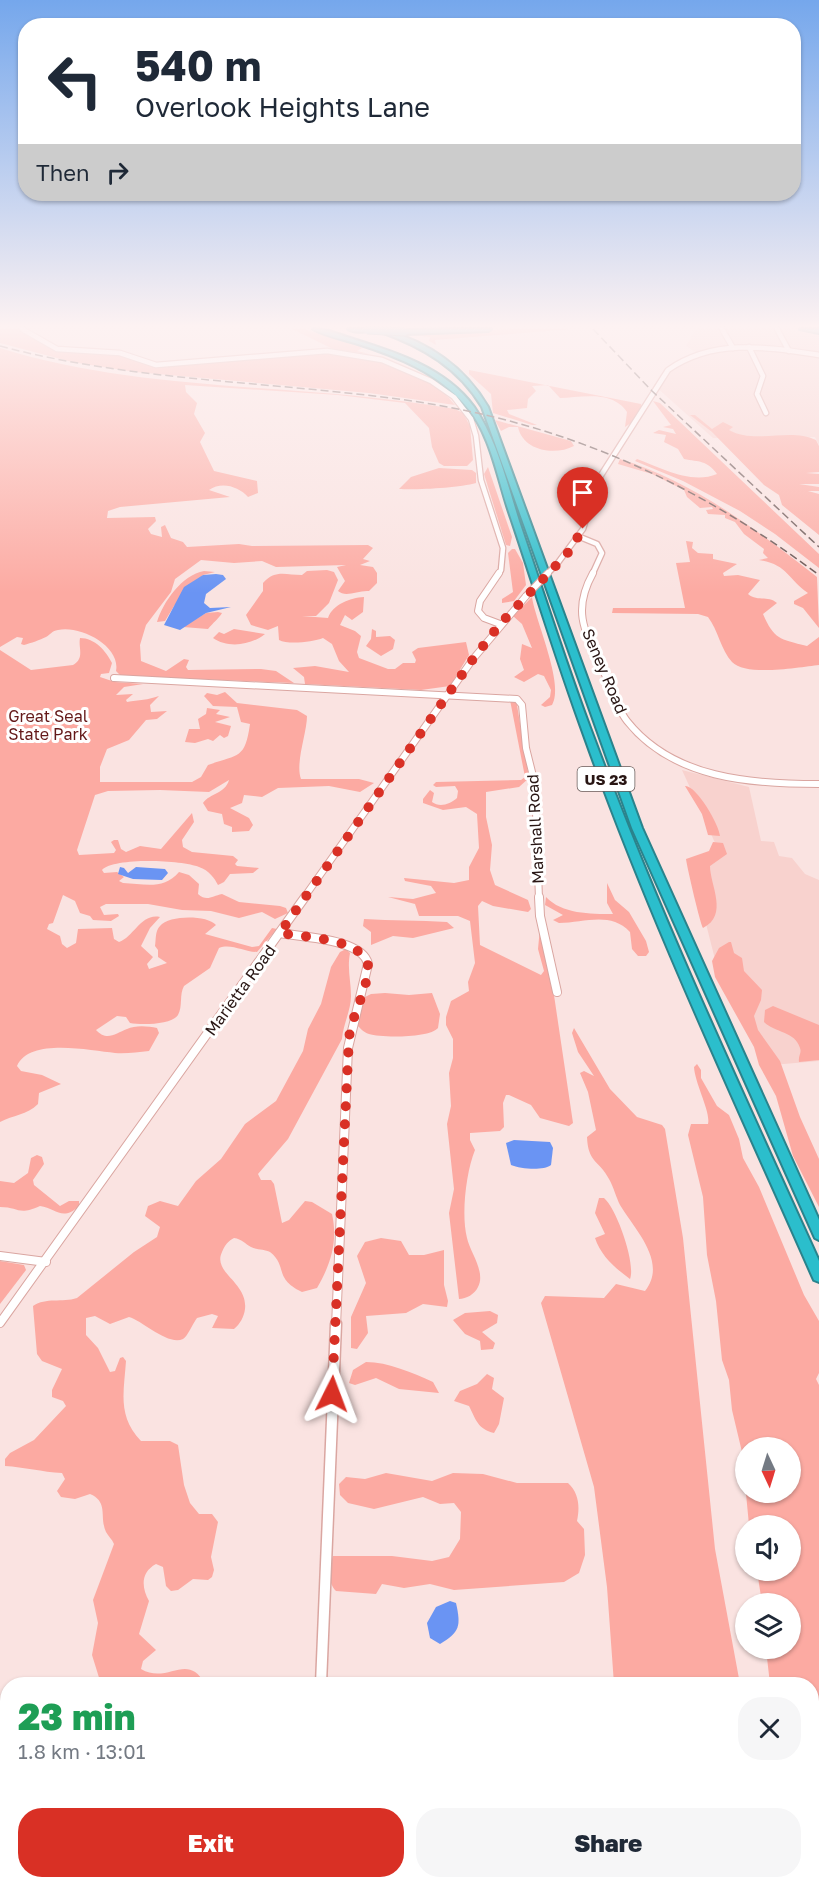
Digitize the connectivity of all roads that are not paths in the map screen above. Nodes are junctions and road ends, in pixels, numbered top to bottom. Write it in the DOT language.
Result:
graph roads {
  1 [pos="468,417"];
  2 [pos="477,417"];
  3 [pos="488,417"];
  4 [pos="639,417"];
  5 [pos="579,537"];
  6 [pos="500,624"];
  7 [pos="114,678"];
  8 [pos="449,694"];
  9 [pos="819,784"];
  10 [pos="280,933"];
  11 [pos="557,992"];
  12 [pos="819,1234"];
  13 [pos="0,1256"];
  14 [pos="46,1262"];
  15 [pos="819,1276"];
  16 [pos="0,1323"];
  17 [pos="321,1677"];
  1 -- 6 [label="street"];
  2 -- 15 [label="highway, US 23"];
  3 -- 12 [label="highway, US 23"];
  4 -- 5 [label="street, Marietta Road"];
  5 -- 6 [label="street, Marietta Road, bridge"];
  5 -- 9 [label="street, Seney Road"];
  6 -- 8 [label="street, Marietta Road"];
  7 -- 8 [label="street"];
  8 -- 10 [label="street, Marietta Road"];
  8 -- 11 [label="street, Marshall Road"];
  10 -- 14 [label="street, Marietta Road"];
  10 -- 17 [label="street"];
  13 -- 14 [label="street"];
  14 -- 16 [label="street, Marietta Road"];
}
